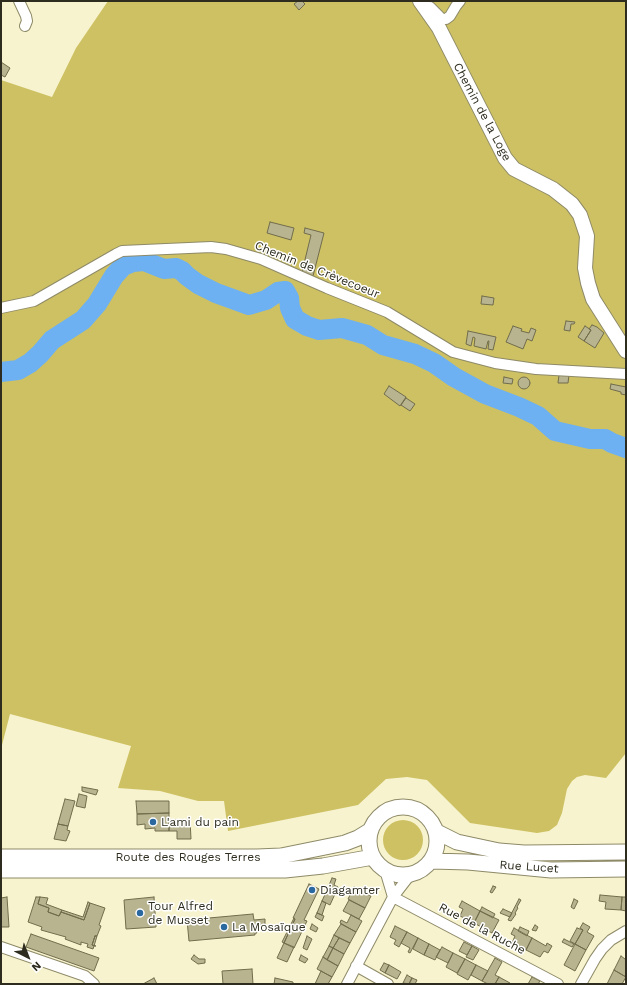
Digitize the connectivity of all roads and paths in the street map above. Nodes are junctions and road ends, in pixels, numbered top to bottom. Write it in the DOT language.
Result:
graph roads {
  1 [pos="19,1"];
  2 [pos="421,1"];
  3 [pos="460,1"];
  4 [pos="25,26"];
  5 [pos="1,308"];
  6 [pos="626,351"];
  7 [pos="626,374"];
  8 [pos="370,830"];
  9 [pos="437,832"];
  10 [pos="626,852"];
  11 [pos="1,856"];
  12 [pos="373,857"];
  13 [pos="432,861"];
  14 [pos="626,869"];
  15 [pos="1,870"];
  16 [pos="385,870"];
  17 [pos="410,875"];
  18 [pos="393,897"];
  19 [pos="626,931"];
  20 [pos="1,947"];
  21 [pos="356,966"];
  22 [pos="94,984"];
  23 [pos="347,984"];
  24 [pos="388,984"];
  25 [pos="558,984"];
  26 [pos="581,984"];
  1 -- 4 [label="street"];
  2 -- 3 [label="street"];
  2 -- 6 [label="street, Chemin de la Loge"];
  5 -- 7 [label="street, Chemin de Crèvecoeur"];
  8 -- 9 [label="main road"];
  8 -- 11 [label="main road, Route des Rouges Terres"];
  8 -- 12 [label="main road"];
  9 -- 10 [label="main road, Rue Lucet"];
  9 -- 13 [label="main road"];
  12 -- 15 [label="main road, Route des Rouges Terres"];
  12 -- 16 [label="main road"];
  13 -- 14 [label="main road, Rue Lucet"];
  13 -- 17 [label="main road"];
  16 -- 17 [label="main road"];
  16 -- 18 [label="street"];
  17 -- 18 [label="street"];
  18 -- 21 [label="street"];
  18 -- 25 [label="street, Rue de la Ruche"];
  19 -- 26 [label="street"];
  20 -- 22 [label="street"];
  21 -- 23 [label="street"];
  21 -- 24 [label="street"];
}
